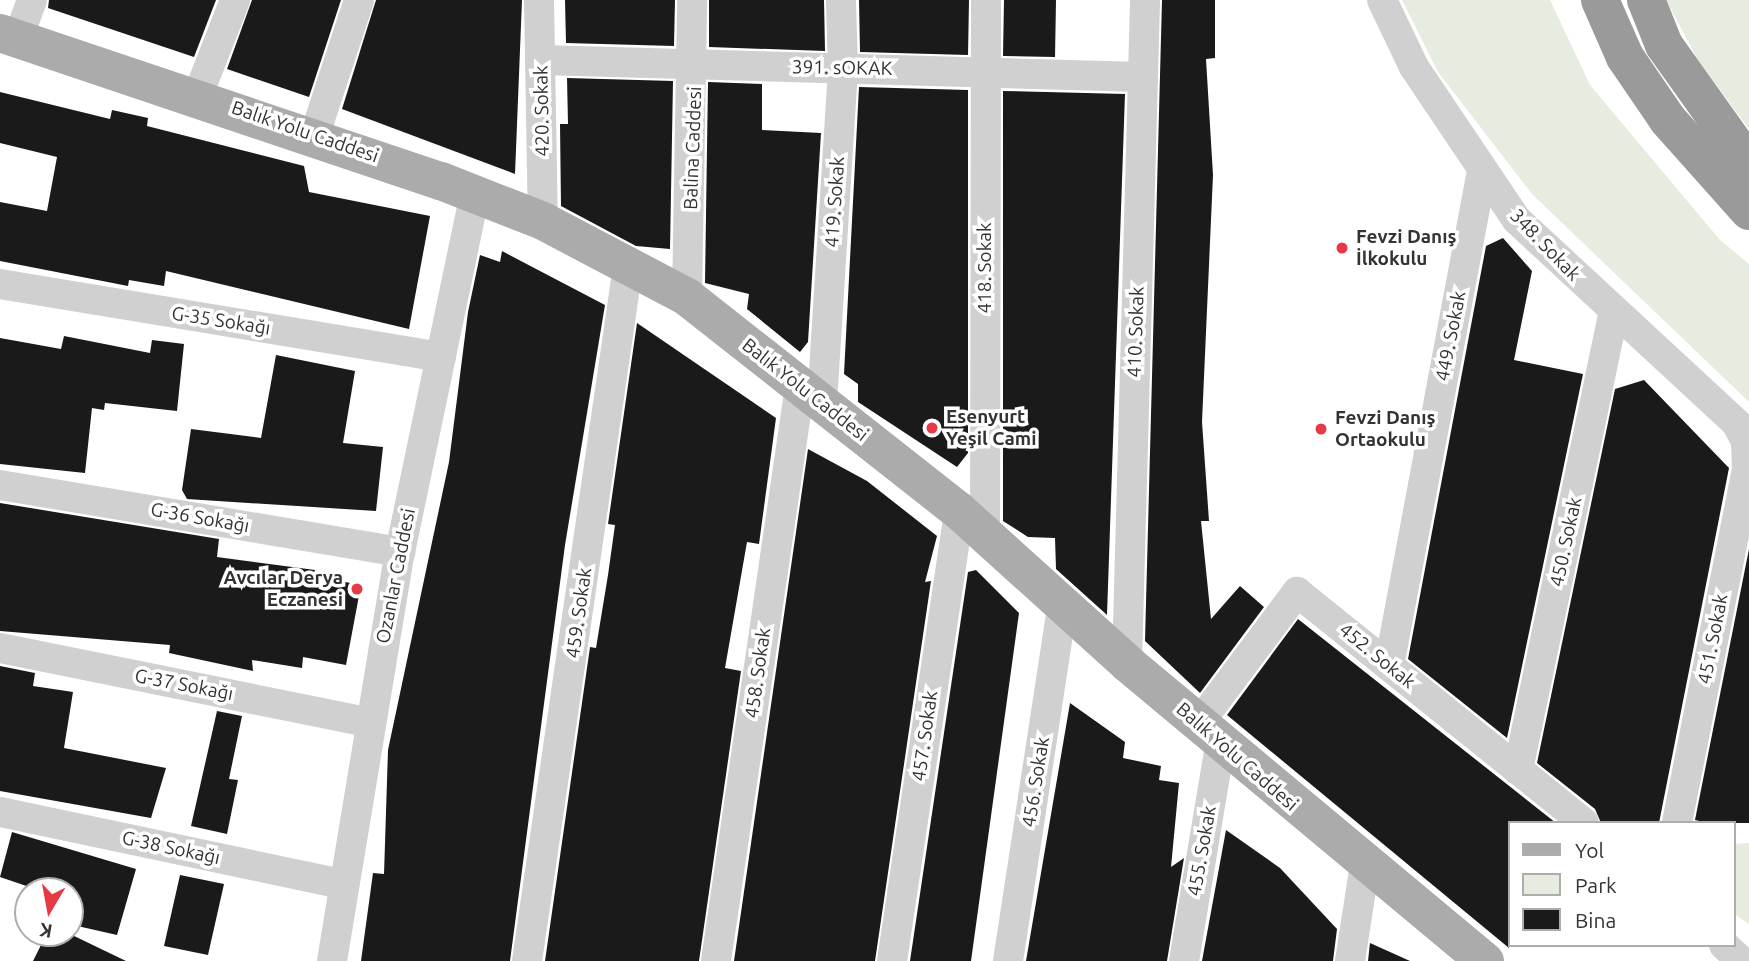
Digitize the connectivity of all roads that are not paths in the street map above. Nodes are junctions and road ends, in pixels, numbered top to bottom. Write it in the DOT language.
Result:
graph roads {
  1 [pos="32,0"];
  2 [pos="235,0"];
  3 [pos="359,0"];
  4 [pos="539,0"];
  5 [pos="692,0"];
  6 [pos="841,0"];
  7 [pos="986,0"];
  8 [pos="1145,0"];
  9 [pos="1382,0"];
  10 [pos="1600,0"];
  11 [pos="1646,0"];
  12 [pos="9,36"];
  13 [pos="541,60"];
  14 [pos="695,64"];
  15 [pos="843,69"];
  16 [pos="985,71"];
  17 [pos="1142,77"];
  18 [pos="198,95"];
  19 [pos="316,134"];
  20 [pos="1749,164"];
  21 [pos="1482,171"];
  22 [pos="475,194"];
  23 [pos="1749,211"];
  24 [pos="543,221"];
  25 [pos="628,265"];
  26 [pos="0,284"];
  27 [pos="687,297"];
  28 [pos="1613,314"];
  29 [pos="441,357"];
  30 [pos="811,395"];
  31 [pos="1748,454"];
  32 [pos="0,485"];
  33 [pos="972,523"];
  34 [pos="400,552"];
  35 [pos="1063,603"];
  36 [pos="0,648"];
  37 [pos="1127,663"];
  38 [pos="1389,666"];
  39 [pos="368,722"];
  40 [pos="1210,732"];
  41 [pos="1518,770"];
  42 [pos="0,812"];
  43 [pos="1582,821"];
  44 [pos="1677,821"];
  45 [pos="1365,864"];
  46 [pos="342,884"];
  47 [pos="1726,947"];
  48 [pos="332,961"];
  49 [pos="527,961"];
  50 [pos="716,961"];
  51 [pos="892,961"];
  52 [pos="1008,961"];
  53 [pos="1184,961"];
  54 [pos="1350,961"];
  55 [pos="1485,961"];
  56 [pos="1741,961"];
  1 -- 12 [label="street"];
  2 -- 18 [label="street"];
  3 -- 19 [label="street"];
  4 -- 13 [label="street, 420. Sokak"];
  5 -- 14 [label="street, Balina Caddesi"];
  6 -- 15 [label="street, 419. Sokak"];
  7 -- 16 [label="street, 418. Sokak"];
  8 -- 17 [label="street, 410. Sokak"];
  9 -- 21 [label="street, 348. Sokak"];
  10 -- 23 [label="highway"];
  11 -- 20 [label="highway"];
  12 -- 18 [label="main road, Balık Yolu Caddesi"];
  13 -- 14 [label="street, 391. sOKAK"];
  13 -- 24 [label="street, 420. Sokak"];
  14 -- 15 [label="street, 391. sOKAK"];
  14 -- 27 [label="street, Balina Caddesi"];
  15 -- 16 [label="street, 391. sOKAK"];
  15 -- 30 [label="street, 419. Sokak"];
  16 -- 17 [label="street, 391. sOKAK"];
  16 -- 33 [label="street, 418. Sokak"];
  17 -- 37 [label="street, 410. Sokak"];
  18 -- 19 [label="main road, Balık Yolu Caddesi"];
  19 -- 22 [label="main road, Balık Yolu Caddesi"];
  21 -- 28 [label="street, 348. Sokak"];
  21 -- 38 [label="street, 449. Sokak"];
  22 -- 24 [label="main road, Balık Yolu Caddesi"];
  22 -- 29 [label="street, Ozanlar Caddesi"];
  24 -- 25 [label="main road, Balık Yolu Caddesi"];
  25 -- 27 [label="main road, Balık Yolu Caddesi"];
  25 -- 49 [label="street, 459. Sokak"];
  26 -- 29 [label="street, G-35 Sokağı"];
  27 -- 30 [label="main road, Balık Yolu Caddesi"];
  28 -- 31 [label="street, 348. Sokak"];
  28 -- 41 [label="street, 450. Sokak"];
  29 -- 34 [label="street, Ozanlar Caddesi"];
  30 -- 33 [label="main road, Balık Yolu Caddesi"];
  30 -- 50 [label="street, 458. Sokak"];
  31 -- 44 [label="street, 451. Sokak"];
  32 -- 34 [label="street, G-36 Sokağı"];
  33 -- 35 [label="main road, Balık Yolu Caddesi"];
  33 -- 51 [label="street, 457. Sokak"];
  34 -- 39 [label="street, Ozanlar Caddesi"];
  35 -- 37 [label="main road, Balık Yolu Caddesi"];
  35 -- 52 [label="street, 456. Sokak"];
  36 -- 39 [label="street, G-37 Sokağı"];
  37 -- 40 [label="main road, Balık Yolu Caddesi"];
  38 -- 40 [label="street, 452. Sokak"];
  38 -- 41 [label="street, 452. Sokak"];
  39 -- 46 [label="street, Ozanlar Caddesi"];
  40 -- 45 [label="main road, Balık Yolu Caddesi"];
  40 -- 53 [label="street, 455. Sokak"];
  41 -- 43 [label="street, 452. Sokak"];
  42 -- 46 [label="street, G-38 Sokağı"];
  45 -- 54 [label="street"];
  45 -- 55 [label="main road, Balık Yolu Caddesi"];
  46 -- 48 [label="street, Ozanlar Caddesi"];
  47 -- 56 [label="street"];
}
